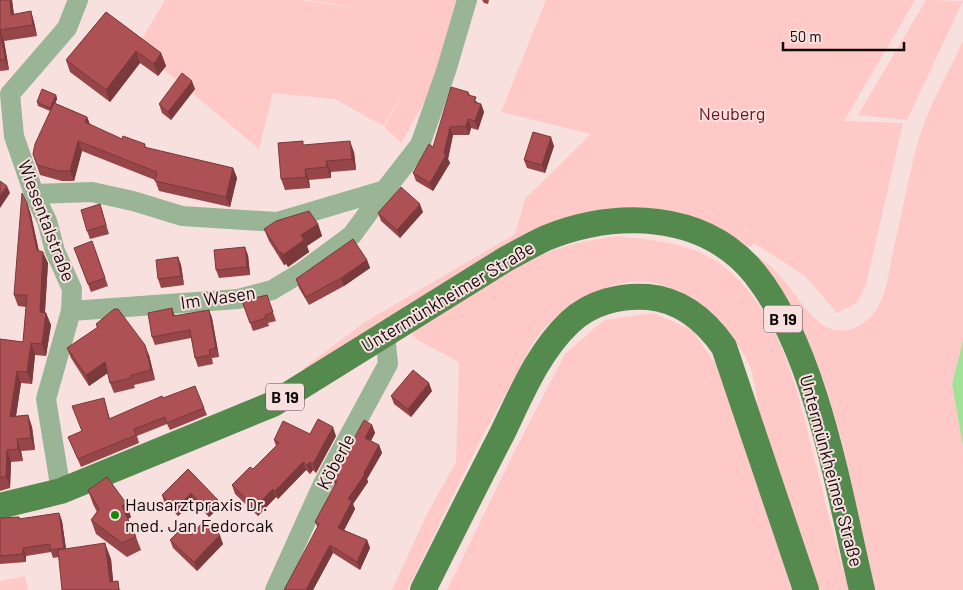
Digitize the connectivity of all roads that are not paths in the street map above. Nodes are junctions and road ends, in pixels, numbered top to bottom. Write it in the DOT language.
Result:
graph roads {
  1 [pos="78,0"];
  2 [pos="467,0"];
  3 [pos="5,94"];
  4 [pos="7,140"];
  5 [pos="385,190"];
  6 [pos="34,194"];
  7 [pos="71,311"];
  8 [pos="385,334"];
  9 [pos="61,492"];
  10 [pos="0,506"];
  11 [pos="275,590"];
  12 [pos="423,590"];
  13 [pos="806,590"];
  14 [pos="862,590"];
  1 -- 3 [label="street, Wiesentalstraße"];
  2 -- 5 [label="street, Im Wasen"];
  3 -- 4 [label="street, Wiesentalstraße"];
  4 -- 6 [label="street, Wiesentalstraße"];
  5 -- 6 [label="street"];
  5 -- 7 [label="street, Im Wasen"];
  6 -- 7 [label="street, Wiesentalstraße"];
  7 -- 9 [label="street, Wiesentalstraße"];
  8 -- 9 [label="main road, Untermünkheimer Straße / B 19"];
  8 -- 11 [label="street, Köberle"];
  8 -- 14 [label="main road, Untermünkheimer Straße / B 19"];
  9 -- 10 [label="main road, Untermünkheimer Straße / B 19"];
  12 -- 13 [label="main road"];
}
